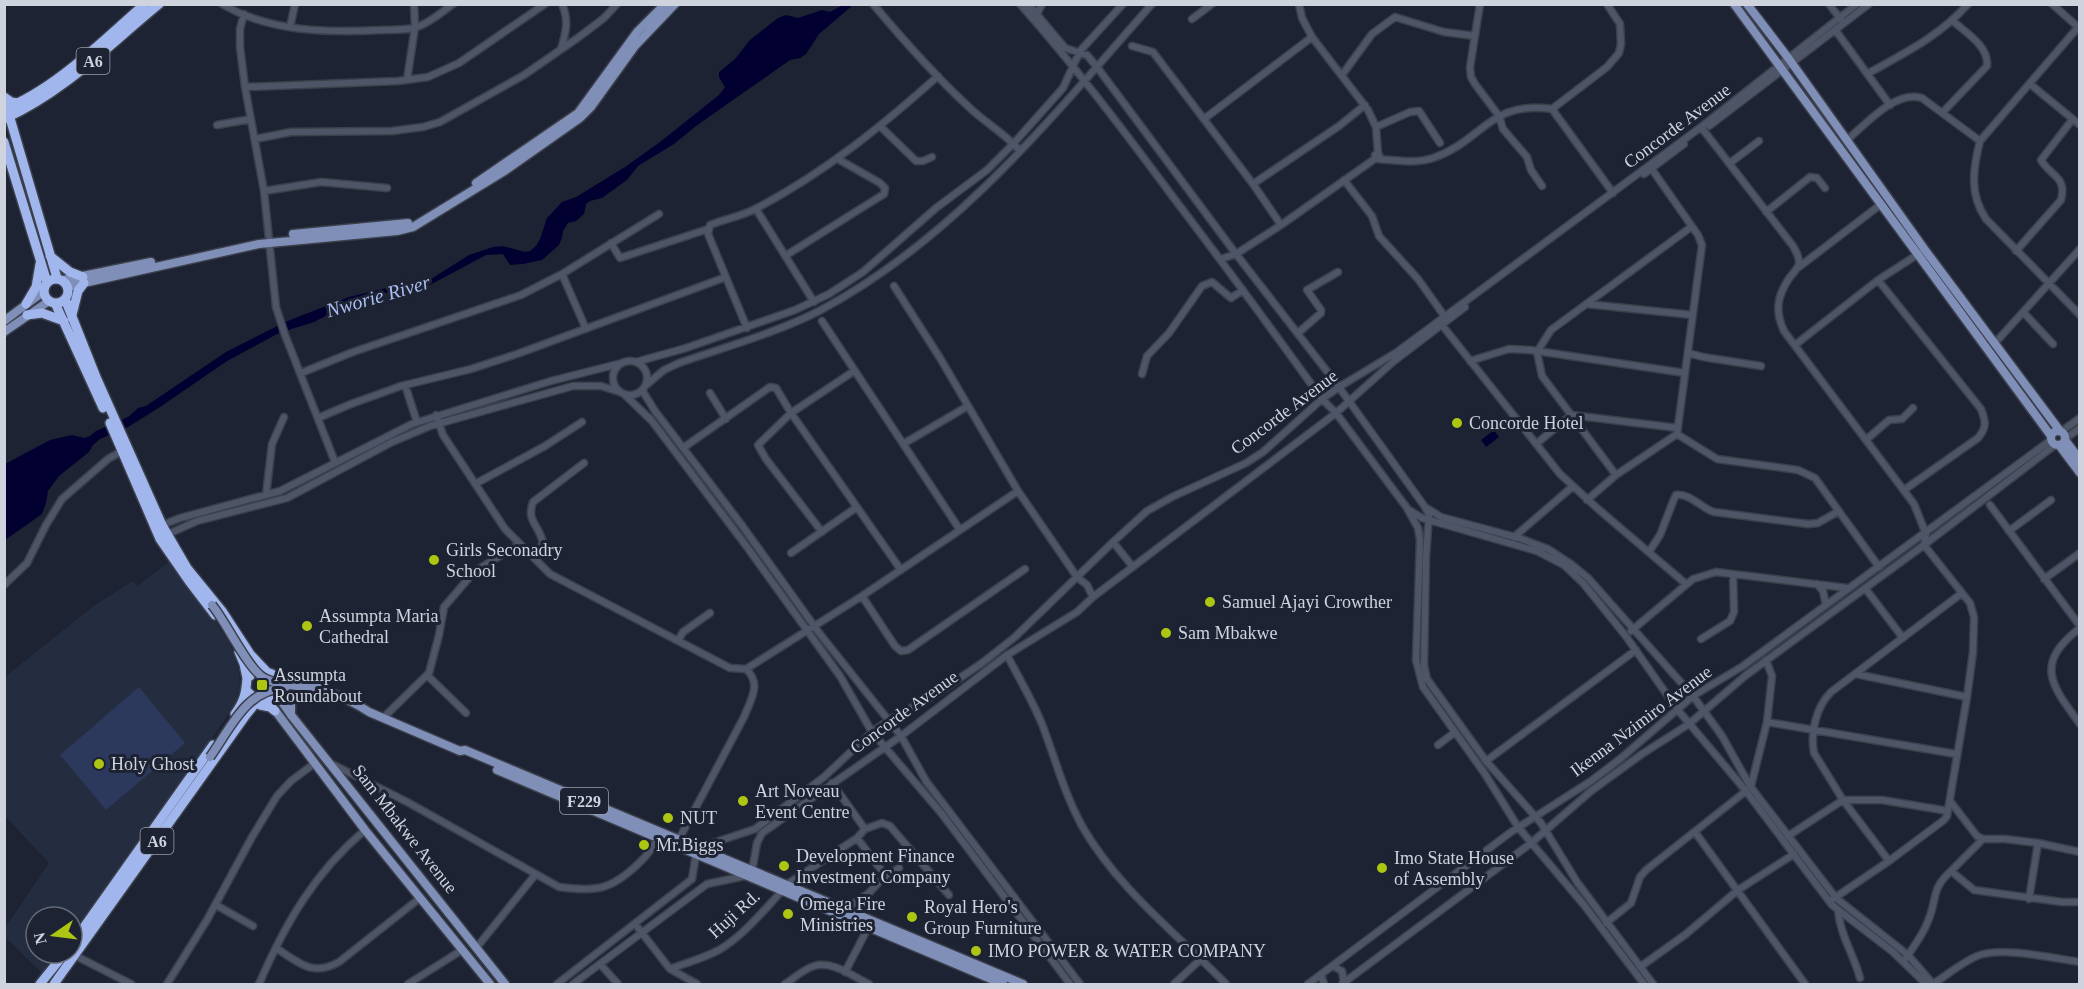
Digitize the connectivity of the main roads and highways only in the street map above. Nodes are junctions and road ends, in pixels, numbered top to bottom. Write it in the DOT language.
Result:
graph roads {
  1 [pos="145,4"];
  2 [pos="159,4"];
  3 [pos="665,4"];
  4 [pos="675,4"];
  5 [pos="1734,4"];
  6 [pos="1747,4"];
  7 [pos="20,107"];
  8 [pos="6,109"];
  9 [pos="14,129"];
  10 [pos="4,142"];
  11 [pos="40,218"];
  12 [pos="29,221"];
  13 [pos="270,239"];
  14 [pos="1921,253"];
  15 [pos="50,255"];
  16 [pos="41,262"];
  17 [pos="83,280"];
  18 [pos="59,282"];
  19 [pos="43,292"];
  20 [pos="56,301"];
  21 [pos="26,304"];
  22 [pos="27,315"];
  23 [pos="68,319"];
  24 [pos="4,321"];
  25 [pos="4,332"];
  26 [pos="2059,438"];
  27 [pos="2079,460"];
  28 [pos="2079,473"];
  29 [pos="161,532"];
  30 [pos="187,579"];
  31 [pos="267,672"];
  32 [pos="277,677"];
  33 [pos="247,678"];
  34 [pos="303,689"];
  35 [pos="247,691"];
  36 [pos="280,693"];
  37 [pos="264,701"];
  38 [pos="336,701"];
  39 [pos="275,711"];
  40 [pos="249,712"];
  41 [pos="369,712"];
  42 [pos="291,715"];
  43 [pos="187,797"];
  44 [pos="659,836"];
  45 [pos="697,851"];
  46 [pos="784,888"];
  47 [pos="84,927"];
  48 [pos="84,935"];
  49 [pos="940,953"];
  50 [pos="59,965"];
  51 [pos="64,965"];
  52 [pos="40,984"];
  53 [pos="54,984"];
  54 [pos="490,984"];
  55 [pos="505,984"];
  56 [pos="1003,984"];
  57 [pos="1023,984"];
  1 -- 7 [label="highway, A6"];
  2 -- 7 [label="highway, A6"];
  3 -- 13 [label="main road"];
  4 -- 13 [label="main road"];
  5 -- 14 [label="main road"];
  6 -- 14 [label="main road"];
  7 -- 8 [label="highway, A6"];
  7 -- 8 [label="highway"];
  7 -- 9 [label="highway"];
  8 -- 9 [label="highway"];
  9 -- 11 [label="highway"];
  10 -- 12 [label="highway"];
  11 -- 12 [label="highway"];
  11 -- 15 [label="highway"];
  12 -- 16 [label="highway"];
  13 -- 17 [label="main road"];
  14 -- 26 [label="main road"];
  14 -- 26 [label="main road"];
  15 -- 17 [label="highway"];
  15 -- 18 [label="highway"];
  16 -- 18 [label="highway"];
  16 -- 21 [label="highway"];
  17 -- 18 [label="main road"];
  17 -- 23 [label="highway"];
  18 -- 19 [label="highway"];
  18 -- 20 [label="highway"];
  19 -- 20 [label="highway, A6"];
  19 -- 21 [label="main road"];
  20 -- 22 [label="main road"];
  20 -- 23 [label="highway, A6"];
  21 -- 24 [label="main road"];
  22 -- 23 [label="highway"];
  22 -- 25 [label="main road"];
  23 -- 29 [label="highway, A6"];
  26 -- 27 [label="main road"];
  26 -- 28 [label="main road"];
  29 -- 30 [label="highway, A6"];
  29 -- 31 [label="highway, A6"];
  30 -- 33 [label="highway, A6"];
  30 -- 34 [label="main road, bridge"];
  31 -- 32 [label="highway, A6"];
  31 -- 33 [label="highway"];
  32 -- 36 [label="highway"];
  32 -- 41 [label="main road"];
  33 -- 35 [label="highway, A6"];
  34 -- 36 [label="main road"];
  34 -- 38 [label="main road"];
  34 -- 38 [label="main road"];
  34 -- 42 [label="main road"];
  34 -- 43 [label="main road, bridge"];
  35 -- 37 [label="highway"];
  35 -- 47 [label="highway, A6"];
  36 -- 37 [label="highway, A6"];
  36 -- 42 [label="main road, Sam Mbakwe Avenue"];
  37 -- 39 [label="main road, Sam Mbakwe Avenue"];
  37 -- 40 [label="highway, A6"];
  38 -- 41 [label="main road"];
  39 -- 40 [label="highway"];
  39 -- 54 [label="main road, Sam Mbakwe Avenue"];
  40 -- 43 [label="highway, A6"];
  41 -- 44 [label="main road, F229"];
  42 -- 55 [label="main road, Sam Mbakwe Avenue"];
  43 -- 48 [label="highway, A6"];
  44 -- 45 [label="main road, F229"];
  44 -- 45 [label="main road, F229"];
  45 -- 46 [label="main road, F229"];
  46 -- 49 [label="main road, F229"];
  46 -- 49 [label="main road, F229"];
  49 -- 56 [label="main road, F229"];
  49 -- 57 [label="main road, F229"];
  50 -- 52 [label="highway, A6"];
  51 -- 53 [label="highway, A6"];
}
